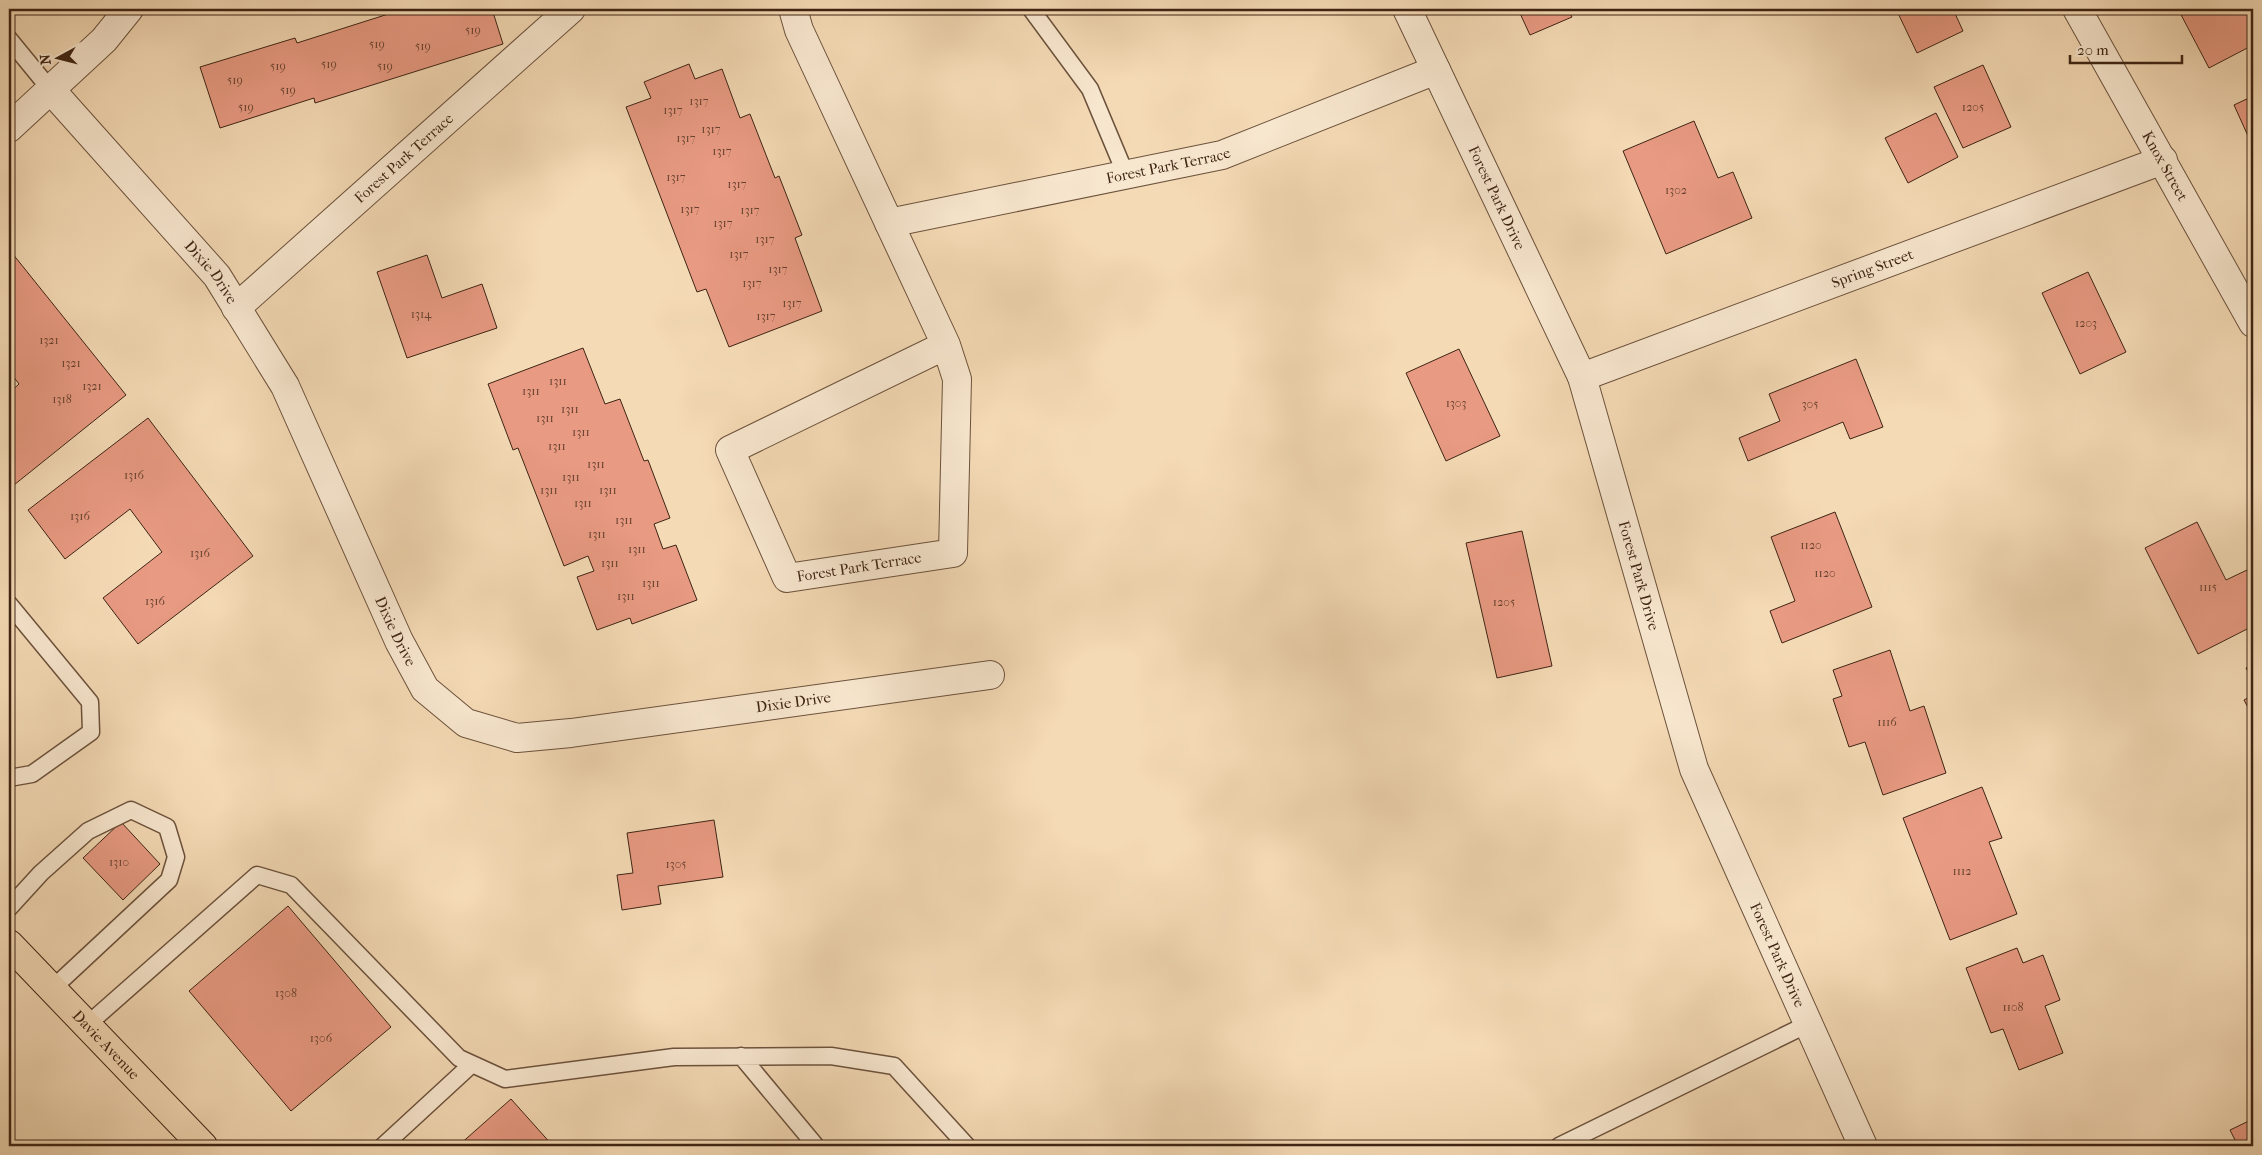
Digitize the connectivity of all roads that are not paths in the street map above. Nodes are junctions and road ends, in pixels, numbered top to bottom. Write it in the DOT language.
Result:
graph roads {
  1 [pos="129,9"];
  2 [pos="571,9"];
  3 [pos="793,9"];
  4 [pos="1030,9"];
  5 [pos="1407,9"];
  6 [pos="2077,9"];
  7 [pos="9,39"];
  8 [pos="1436,70"];
  9 [pos="50,89"];
  10 [pos="9,128"];
  11 [pos="2164,160"];
  12 [pos="1126,175"];
  13 [pos="889,223"];
  14 [pos="236,308"];
  15 [pos="2253,323"];
  16 [pos="946,345"];
  17 [pos="1582,377"];
  18 [pos="9,604"];
  19 [pos="990,675"];
  20 [pos="9,778"];
  21 [pos="9,908"];
  22 [pos="9,944"];
  23 [pos="52,989"];
  24 [pos="1808,1024"];
  25 [pos="87,1025"];
  26 [pos="741,1056"];
  27 [pos="472,1064"];
  28 [pos="203,1146"];
  29 [pos="383,1146"];
  30 [pos="816,1146"];
  31 [pos="967,1146"];
  32 [pos="1559,1146"];
  33 [pos="1863,1146"];
  1 -- 9 [label="street"];
  2 -- 14 [label="street, Forest Park Terrace"];
  3 -- 13 [label="street, Forest Park Terrace"];
  4 -- 12 [label="lane"];
  5 -- 8 [label="street, Forest Park Drive"];
  6 -- 11 [label="street, Knox Street"];
  7 -- 9 [label="lane"];
  8 -- 12 [label="street, Forest Park Terrace"];
  8 -- 17 [label="street, Forest Park Drive"];
  9 -- 10 [label="street"];
  9 -- 14 [label="street, Dixie Drive"];
  11 -- 15 [label="street, Knox Street"];
  11 -- 17 [label="street, Spring Street"];
  12 -- 13 [label="street, Forest Park Terrace"];
  13 -- 16 [label="street, Forest Park Terrace"];
  14 -- 19 [label="street, Dixie Drive"];
  16 -- 16 [label="street, Forest Park Terrace"];
  17 -- 24 [label="street, Forest Park Drive"];
  18 -- 20 [label="lane"];
  21 -- 23 [label="lane"];
  22 -- 23 [label="main road, Davie Avenue"];
  23 -- 25 [label="main road, Davie Avenue"];
  24 -- 32 [label="lane"];
  24 -- 33 [label="street, Forest Park Drive"];
  25 -- 27 [label="lane"];
  25 -- 28 [label="main road, Davie Avenue"];
  26 -- 27 [label="lane"];
  26 -- 30 [label="lane"];
  26 -- 31 [label="lane"];
  27 -- 29 [label="lane"];
}
